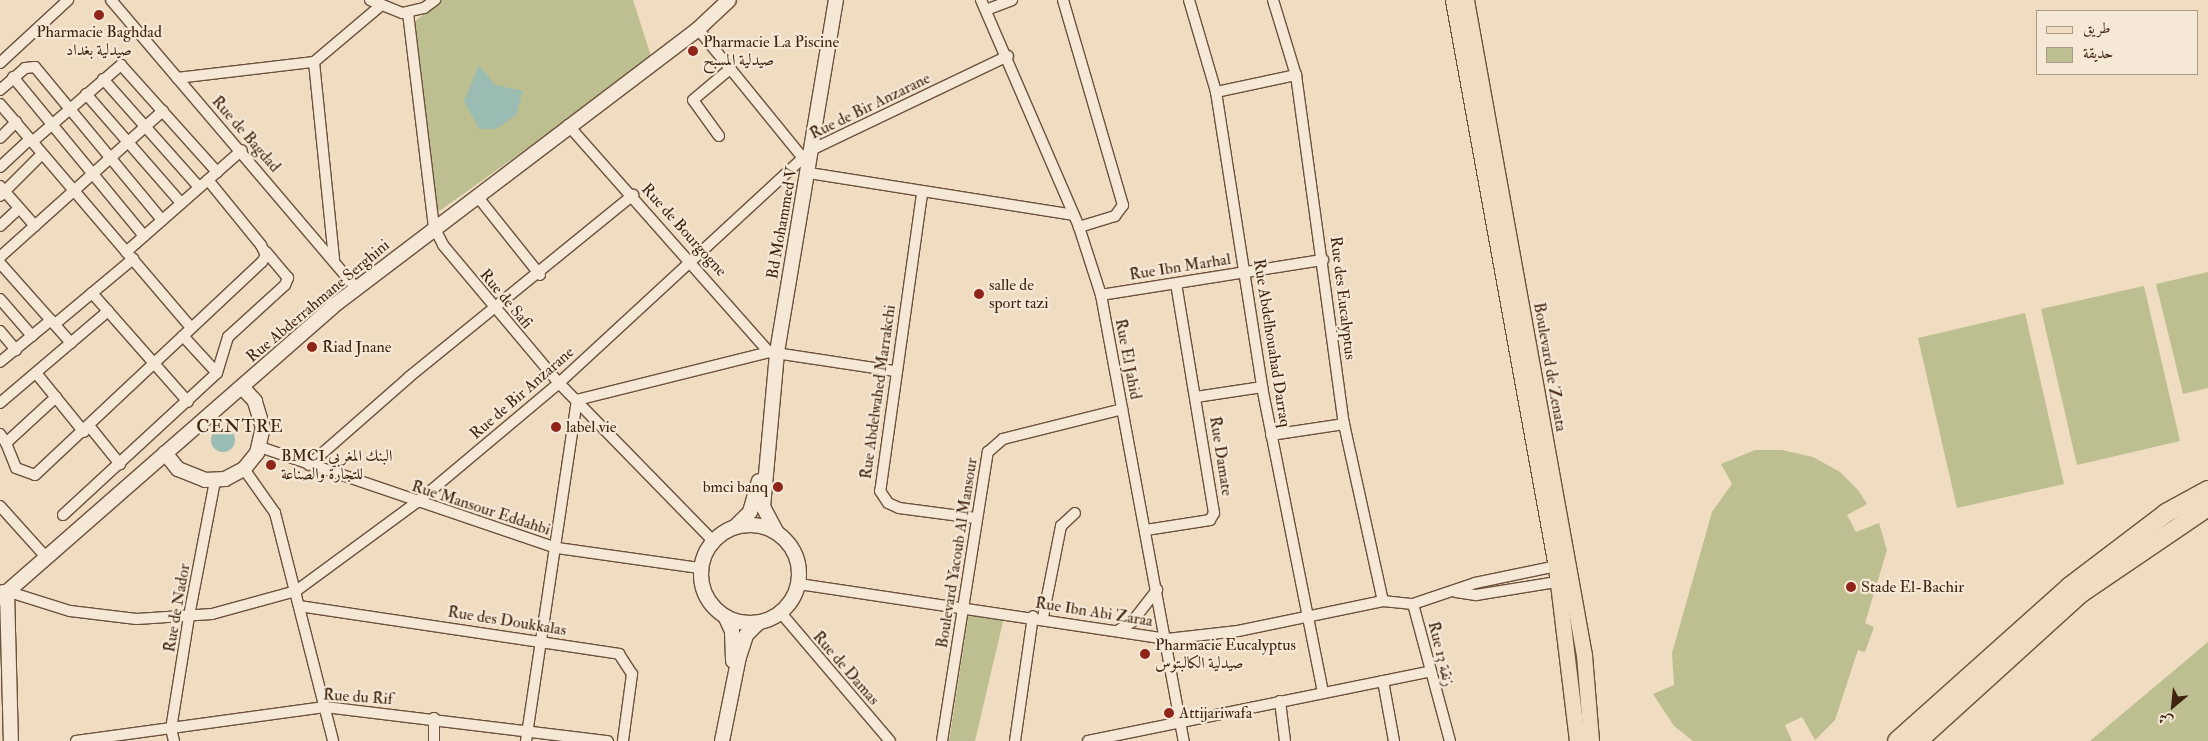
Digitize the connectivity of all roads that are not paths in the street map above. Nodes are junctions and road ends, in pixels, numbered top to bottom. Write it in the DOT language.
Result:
graph roads {
  1 [pos="68,0"];
  2 [pos="111,0"];
  3 [pos="370,0"];
  4 [pos="435,0"];
  5 [pos="729,0"];
  6 [pos="836,0"];
  7 [pos="981,0"];
  8 [pos="1012,0"];
  9 [pos="1063,0"];
  10 [pos="1189,0"];
  11 [pos="1273,0"];
  12 [pos="1453,0"];
  13 [pos="1466,0"];
  14 [pos="379,7"];
  15 [pos="986,10"];
  16 [pos="408,13"];
  17 [pos="698,29"];
  18 [pos="1008,56"];
  19 [pos="314,62"];
  20 [pos="0,63"];
  21 [pos="730,69"];
  22 [pos="1296,75"];
  23 [pos="13,77"];
  24 [pos="177,78"];
  25 [pos="103,79"];
  26 [pos="0,90"];
  27 [pos="1216,92"];
  28 [pos="86,94"];
  29 [pos="1,107"];
  30 [pos="68,110"];
  31 [pos="163,111"];
  32 [pos="16,122"];
  33 [pos="51,125"];
  34 [pos="568,125"];
  35 [pos="144,127"];
  36 [pos="720,136"];
  37 [pos="0,138"];
  38 [pos="31,140"];
  39 [pos="127,142"];
  40 [pos="242,150"];
  41 [pos="808,153"];
  42 [pos="42,154"];
  43 [pos="109,160"];
  44 [pos="0,167"];
  45 [pos="217,172"];
  46 [pos="809,173"];
  47 [pos="92,175"];
  48 [pos="208,180"];
  49 [pos="199,187"];
  50 [pos="2,191"];
  51 [pos="74,191"];
  52 [pos="922,194"];
  53 [pos="633,195"];
  54 [pos="477,196"];
  55 [pos="181,203"];
  56 [pos="19,208"];
  57 [pos="1073,215"];
  58 [pos="162,220"];
  59 [pos="0,226"];
  60 [pos="35,226"];
  61 [pos="434,227"];
  62 [pos="1079,227"];
  63 [pos="144,236"];
  64 [pos="266,252"];
  65 [pos="130,255"];
  66 [pos="0,257"];
  67 [pos="334,260"];
  68 [pos="1323,260"];
  69 [pos="0,263"];
  70 [pos="691,263"];
  71 [pos="1246,271"];
  72 [pos="540,275"];
  73 [pos="1176,284"];
  74 [pos="356,289"];
  75 [pos="92,293"];
  76 [pos="1101,295"];
  77 [pos="0,300"];
  78 [pos="108,311"];
  79 [pos="494,311"];
  80 [pos="53,322"];
  81 [pos="191,328"];
  82 [pos="0,331"];
  83 [pos="32,336"];
  84 [pos="183,336"];
  85 [pos="71,343"];
  86 [pos="16,350"];
  87 [pos="773,352"];
  88 [pos="2,357"];
  89 [pos="156,365"];
  90 [pos="36,372"];
  91 [pos="894,372"];
  92 [pos="217,373"];
  93 [pos="559,383"];
  94 [pos="242,387"];
  95 [pos="1262,388"];
  96 [pos="56,397"];
  97 [pos="1196,397"];
  98 [pos="577,400"];
  99 [pos="188,402"];
  100 [pos="0,403"];
  101 [pos="1122,409"];
  102 [pos="1344,424"];
  103 [pos="87,429"];
  104 [pos="0,434"];
  105 [pos="1271,435"];
  106 [pos="6,442"];
  107 [pos="260,447"];
  108 [pos="766,452"];
  109 [pos="165,453"];
  110 [pos="120,464"];
  111 [pos="310,465"];
  112 [pos="244,469"];
  113 [pos="215,480"];
  114 [pos="2208,490"];
  115 [pos="416,503"];
  116 [pos="0,506"];
  117 [pos="2208,507"];
  118 [pos="1075,513"];
  119 [pos="63,515"];
  120 [pos="975,518"];
  121 [pos="736,526"];
  122 [pos="1146,530"];
  123 [pos="777,533"];
  124 [pos="713,541"];
  125 [pos="558,548"];
  126 [pos="46,557"];
  127 [pos="2112,562"];
  128 [pos="700,568"];
  129 [pos="1563,573"];
  130 [pos="799,584"];
  131 [pos="1157,590"];
  132 [pos="296,591"];
  133 [pos="1456,592"];
  134 [pos="2,593"];
  135 [pos="1383,601"];
  136 [pos="1413,604"];
  137 [pos="299,606"];
  138 [pos="963,609"];
  139 [pos="781,613"];
  140 [pos="189,616"];
  141 [pos="1038,617"];
  142 [pos="726,618"];
  143 [pos="1308,618"];
  144 [pos="1570,618"];
  145 [pos="756,624"];
  146 [pos="1116,631"];
  147 [pos="1167,639"];
  148 [pos="542,643"];
  149 [pos="1428,672"];
  150 [pos="733,679"];
  151 [pos="1383,681"];
  152 [pos="1971,681"];
  153 [pos="1323,691"];
  154 [pos="1280,701"];
  155 [pos="325,707"];
  156 [pos="434,718"];
  157 [pos="1181,721"];
  158 [pos="171,730"];
  159 [pos="527,736"];
  160 [pos="11,741"];
  161 [pos="76,741"];
  162 [pos="174,741"];
  163 [pos="333,741"];
  164 [pos="434,741"];
  165 [pos="608,741"];
  166 [pos="623,741"];
  167 [pos="722,741"];
  168 [pos="890,741"];
  169 [pos="942,741"];
  170 [pos="1015,741"];
  171 [pos="1088,741"];
  172 [pos="1184,741"];
  173 [pos="1285,741"];
  174 [pos="1394,741"];
  175 [pos="1450,741"];
  176 [pos="1578,741"];
  177 [pos="1591,741"];
  178 [pos="1897,741"];
  179 [pos="1918,741"];
  1 -- 20 [label="street"];
  2 -- 24 [label="street, Rue de Bagdad"];
  3 -- 14 [label="street"];
  4 -- 16 [label="street"];
  5 -- 17 [label="street, Rue Abderrahmane Serghini"];
  6 -- 41 [label="street, Bd Mohammed V"];
  7 -- 15 [label="street, Rue El Jahid"];
  8 -- 15 [label="street"];
  9 -- 62 [label="street"];
  10 -- 27 [label="street, Rue Abdelhouahad Darraq"];
  11 -- 22 [label="street, Rue des Eucalyptus"];
  12 -- 129 [label="main road, Boulevard de Zenata"];
  13 -- 129 [label="main road, Boulevard de Zenata"];
  14 -- 16 [label="street"];
  14 -- 19 [label="street"];
  15 -- 18 [label="street, Rue El Jahid"];
  16 -- 61 [label="street, Rue de Safi"];
  17 -- 21 [label="street"];
  17 -- 34 [label="street, Rue Abderrahmane Serghini"];
  18 -- 41 [label="street, Rue de Bir Anzarane"];
  18 -- 57 [label="street, Rue El Jahid"];
  19 -- 24 [label="street"];
  19 -- 67 [label="street"];
  21 -- 36 [label="street"];
  21 -- 41 [label="street"];
  22 -- 27 [label="street"];
  22 -- 68 [label="street, Rue des Eucalyptus"];
  23 -- 26 [label="street"];
  23 -- 30 [label="street"];
  23 -- 33 [label="street"];
  24 -- 40 [label="street, Rue de Bagdad"];
  25 -- 28 [label="street"];
  25 -- 31 [label="street"];
  25 -- 35 [label="street"];
  27 -- 71 [label="street, Rue Abdelhouahad Darraq"];
  28 -- 30 [label="street"];
  28 -- 39 [label="street"];
  29 -- 32 [label="street"];
  30 -- 33 [label="street"];
  30 -- 43 [label="street"];
  31 -- 35 [label="street"];
  31 -- 45 [label="street"];
  32 -- 37 [label="street"];
  32 -- 38 [label="street"];
  33 -- 38 [label="street"];
  33 -- 47 [label="street"];
  34 -- 53 [label="street, Rue de Bourgogne"];
  34 -- 54 [label="street, Rue Abderrahmane Serghini"];
  35 -- 39 [label="street"];
  35 -- 49 [label="street"];
  38 -- 42 [label="street"];
  38 -- 44 [label="street"];
  39 -- 43 [label="street"];
  39 -- 55 [label="street"];
  40 -- 45 [label="street"];
  40 -- 67 [label="street, Rue de Bagdad"];
  41 -- 46 [label="street, Bd Mohammed V"];
  41 -- 70 [label="street, Rue de Bir Anzarane"];
  42 -- 50 [label="street"];
  42 -- 51 [label="street"];
  43 -- 47 [label="street"];
  43 -- 58 [label="street"];
  45 -- 48 [label="street"];
  46 -- 52 [label="street"];
  46 -- 87 [label="street, Bd Mohammed V"];
  47 -- 51 [label="street"];
  47 -- 63 [label="street"];
  48 -- 49 [label="street"];
  48 -- 64 [label="street"];
  49 -- 55 [label="street"];
  50 -- 56 [label="street"];
  51 -- 60 [label="street"];
  51 -- 65 [label="street"];
  52 -- 57 [label="street"];
  52 -- 91 [label="street, Rue Abdelwahed Marrakchi"];
  53 -- 70 [label="street, Rue de Bourgogne"];
  53 -- 72 [label="street"];
  54 -- 61 [label="street, Rue Abderrahmane Serghini"];
  54 -- 72 [label="street"];
  55 -- 58 [label="street"];
  56 -- 59 [label="street"];
  56 -- 60 [label="street"];
  57 -- 62 [label="street, Rue El Jahid"];
  58 -- 63 [label="street"];
  60 -- 66 [label="street"];
  61 -- 74 [label="street, Rue Abderrahmane Serghini"];
  61 -- 79 [label="street, Rue de Safi"];
  62 -- 76 [label="street, Rue El Jahid"];
  63 -- 65 [label="street"];
  64 -- 81 [label="street"];
  64 -- 92 [label="street"];
  65 -- 75 [label="street"];
  65 -- 81 [label="street"];
  67 -- 74 [label="street, Rue de Bagdad"];
  68 -- 71 [label="street, Rue Ibn Marhal"];
  68 -- 102 [label="street, Rue des Eucalyptus"];
  69 -- 80 [label="street"];
  70 -- 87 [label="street, Rue de Bourgogne"];
  70 -- 93 [label="street, Rue de Bir Anzarane"];
  71 -- 73 [label="street, Rue Ibn Marhal"];
  71 -- 95 [label="street, Rue Abdelhouahad Darraq"];
  72 -- 79 [label="street"];
  73 -- 76 [label="street, Rue Ibn Marhal"];
  73 -- 97 [label="street"];
  74 -- 94 [label="street, Rue Abderrahmane Serghini"];
  75 -- 78 [label="street"];
  75 -- 80 [label="street"];
  76 -- 101 [label="street, Rue El Jahid"];
  77 -- 83 [label="street"];
  78 -- 85 [label="street"];
  78 -- 89 [label="street"];
  79 -- 93 [label="street, Rue de Safi"];
  79 -- 111 [label="street"];
  80 -- 83 [label="street"];
  80 -- 85 [label="street"];
  81 -- 84 [label="street"];
  82 -- 86 [label="street"];
  83 -- 86 [label="street"];
  84 -- 89 [label="street"];
  84 -- 92 [label="street"];
  85 -- 90 [label="street"];
  86 -- 88 [label="street"];
  87 -- 91 [label="street"];
  87 -- 98 [label="street"];
  87 -- 108 [label="street, Bd Mohammed V"];
  89 -- 99 [label="street"];
  89 -- 103 [label="street"];
  90 -- 96 [label="street"];
  90 -- 100 [label="street"];
  91 -- 120 [label="street, Rue Abdelwahed Marrakchi"];
  92 -- 99 [label="street"];
  93 -- 98 [label="street, Rue de Safi"];
  93 -- 115 [label="street, Rue de Bir Anzarane"];
  94 -- 107 [label="street, Rue Abderrahmane Serghini"];
  94 -- 109 [label="street"];
  95 -- 97 [label="street, Rue Damate"];
  95 -- 105 [label="street, Rue Abdelhouahad Darraq"];
  96 -- 103 [label="street"];
  96 -- 106 [label="street"];
  97 -- 122 [label="street, Rue Damate"];
  98 -- 124 [label="street, Rue de Safi"];
  98 -- 125 [label="street"];
  99 -- 110 [label="street"];
  101 -- 120 [label="street, Boulevard Yacoub Al Mansour"];
  101 -- 122 [label="street, Rue El Jahid"];
  102 -- 105 [label="street"];
  102 -- 135 [label="street, Rue des Eucalyptus"];
  103 -- 106 [label="street"];
  103 -- 110 [label="street"];
  104 -- 106 [label="street"];
  105 -- 143 [label="street, Rue Abdelhouahad Darraq"];
  107 -- 111 [label="street, Rue Mansour Eddahbi"];
  107 -- 112 [label="street"];
  108 -- 121 [label="street, Bd Mohammed V"];
  108 -- 123 [label="street, Bd Mohammed V"];
  109 -- 113 [label="street"];
  109 -- 126 [label="street"];
  110 -- 119 [label="street"];
  111 -- 115 [label="street, Rue Mansour Eddahbi"];
  112 -- 113 [label="street"];
  112 -- 132 [label="street"];
  113 -- 140 [label="street, Rue de Nador"];
  114 -- 127 [label="highway"];
  115 -- 125 [label="street, Rue Mansour Eddahbi"];
  115 -- 132 [label="street, Rue de Bir Anzarane"];
  116 -- 126 [label="street"];
  117 -- 127 [label="highway"];
  118 -- 141 [label="street"];
  120 -- 138 [label="street, Boulevard Yacoub Al Mansour"];
  121 -- 123 [label="street"];
  121 -- 124 [label="street"];
  122 -- 131 [label="street, Rue El Jahid"];
  123 -- 130 [label="street"];
  124 -- 128 [label="street"];
  125 -- 128 [label="street, Rue Mansour Eddahbi"];
  125 -- 148 [label="street"];
  126 -- 134 [label="street"];
  127 -- 152 [label="highway"];
  128 -- 142 [label="street"];
  129 -- 133 [label="street"];
  129 -- 133 [label="street"];
  129 -- 144 [label="main road, Boulevard de Zenata"];
  130 -- 138 [label="street, Rue Ibn Abi Zaraa"];
  130 -- 139 [label="street"];
  131 -- 146 [label="street"];
  131 -- 147 [label="street, Rue El Jahid"];
  132 -- 137 [label="street"];
  132 -- 140 [label="street, Rue de Bir Anzarane"];
  133 -- 136 [label="street"];
  134 -- 140 [label="street, Rue de Bir Anzarane"];
  134 -- 160 [label="street"];
  135 -- 136 [label="street, Rue 13 زنقة"];
  135 -- 143 [label="street, Rue Ibn Abi Zaraa"];
  136 -- 149 [label="street, Rue 13 زنقة"];
  137 -- 148 [label="street, Rue des Doukkalas"];
  137 -- 155 [label="street"];
  138 -- 141 [label="street, Rue Ibn Abi Zaraa"];
  138 -- 169 [label="street, Boulevard Yacoub Al Mansour"];
  139 -- 145 [label="street"];
  139 -- 168 [label="street, Rue de Damas"];
  140 -- 158 [label="street, Rue de Nador"];
  141 -- 146 [label="street, Rue Ibn Abi Zaraa"];
  141 -- 170 [label="street"];
  142 -- 145 [label="street"];
  142 -- 150 [label="street"];
  143 -- 147 [label="street, Rue Ibn Abi Zaraa"];
  143 -- 153 [label="street, Rue Abdelhouahad Darraq"];
  144 -- 176 [label="main road, Boulevard de Zenata"];
  144 -- 177 [label="main road, Boulevard de Zenata"];
  145 -- 150 [label="street"];
  146 -- 147 [label="street, Rue Ibn Abi Zaraa"];
  147 -- 157 [label="street, Rue El Jahid"];
  148 -- 159 [label="street"];
  148 -- 166 [label="street, Rue des Doukkalas"];
  149 -- 151 [label="street"];
  149 -- 175 [label="street, Rue 13 زنقة"];
  150 -- 167 [label="street"];
  151 -- 153 [label="street"];
  151 -- 174 [label="street"];
  152 -- 178 [label="highway"];
  152 -- 179 [label="highway"];
  153 -- 154 [label="street"];
  154 -- 157 [label="street"];
  154 -- 173 [label="street"];
  155 -- 156 [label="street, Rue du Rif"];
  155 -- 158 [label="street, Rue du Rif"];
  155 -- 163 [label="street"];
  156 -- 159 [label="street, Rue du Rif"];
  156 -- 164 [label="street"];
  157 -- 171 [label="street"];
  157 -- 172 [label="street, Rue El Jahid"];
  158 -- 161 [label="street, Rue du Rif"];
  158 -- 162 [label="street, Rue de Nador"];
  159 -- 165 [label="street, Rue du Rif"];
}
